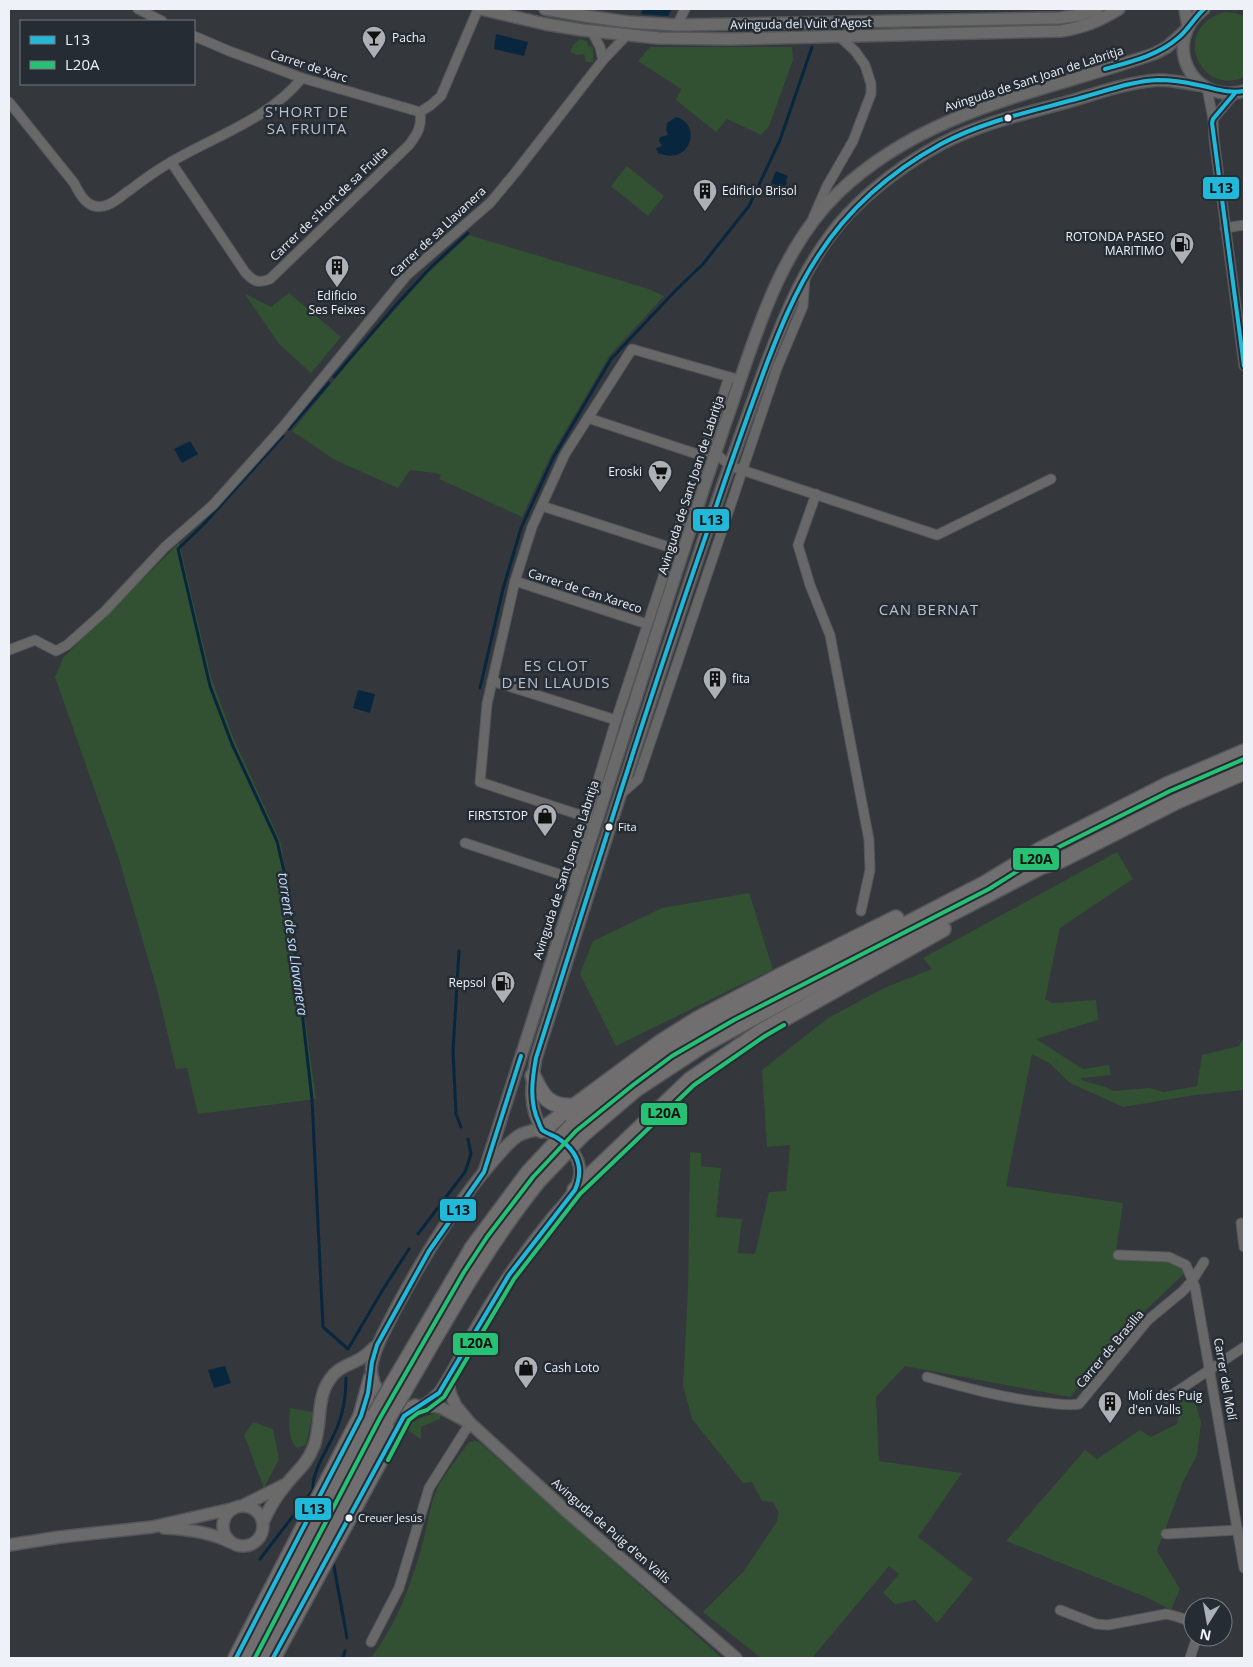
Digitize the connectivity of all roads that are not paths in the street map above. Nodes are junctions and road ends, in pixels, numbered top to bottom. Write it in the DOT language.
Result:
graph roads {
  1 [pos="138,9"];
  2 [pos="479,9"];
  3 [pos="545,9"];
  4 [pos="685,9"];
  5 [pos="1097,9"];
  6 [pos="1119,9"];
  7 [pos="1185,9"];
  8 [pos="1204,9"];
  9 [pos="160,20"];
  10 [pos="676,25"];
  11 [pos="1187,28"];
  12 [pos="592,32"];
  13 [pos="195,36"];
  14 [pos="626,36"];
  15 [pos="840,37"];
  16 [pos="603,60"];
  17 [pos="302,78"];
  18 [pos="1205,87"];
  19 [pos="1239,92"];
  20 [pos="9,102"];
  21 [pos="420,112"];
  22 [pos="1213,121"];
  23 [pos="171,162"];
  24 [pos="812,222"];
  25 [pos="1244,225"];
  26 [pos="1225,228"];
  27 [pos="806,276"];
  28 [pos="1244,366"];
  29 [pos="734,379"];
  30 [pos="588,418"];
  31 [pos="715,451"];
  32 [pos="703,456"];
  33 [pos="730,466"];
  34 [pos="743,470"];
  35 [pos="1051,479"];
  36 [pos="816,494"];
  37 [pos="542,506"];
  38 [pos="672,548"];
  39 [pos="515,582"];
  40 [pos="647,624"];
  41 [pos="9,650"];
  42 [pos="492,681"];
  43 [pos="616,720"];
  44 [pos="1244,752"];
  45 [pos="1244,772"];
  46 [pos="619,796"];
  47 [pos="586,817"];
  48 [pos="465,842"];
  49 [pos="1040,850"];
  50 [pos="1061,860"];
  51 [pos="573,879"];
  52 [pos="861,911"];
  53 [pos="533,1076"];
  54 [pos="575,1106"];
  55 [pos="542,1130"];
  56 [pos="577,1131"];
  57 [pos="484,1172"];
  58 [pos="575,1190"];
  59 [pos="1241,1223"];
  60 [pos="1244,1247"];
  61 [pos="1118,1255"];
  62 [pos="1204,1262"];
  63 [pos="1192,1281"];
  64 [pos="377,1345"];
  65 [pos="1244,1347"];
  66 [pos="344,1365"];
  67 [pos="1210,1370"];
  68 [pos="371,1377"];
  69 [pos="927,1377"];
  70 [pos="448,1381"];
  71 [pos="1167,1398"];
  72 [pos="419,1406"];
  73 [pos="381,1418"];
  74 [pos="470,1423"];
  75 [pos="286,1485"];
  76 [pos="244,1505"];
  77 [pos="231,1509"];
  78 [pos="263,1522"];
  79 [pos="152,1527"];
  80 [pos="1238,1530"];
  81 [pos="1166,1534"];
  82 [pos="230,1542"];
  83 [pos="9,1545"];
  84 [pos="1244,1568"];
  85 [pos="1060,1610"];
  86 [pos="1183,1619"];
  87 [pos="371,1642"];
  88 [pos="236,1658"];
  89 [pos="248,1658"];
  90 [pos="261,1658"];
  91 [pos="273,1658"];
  92 [pos="736,1658"];
  1 -- 9 [label="street"];
  2 -- 12 [label="main road, Avinguda del Vuit d'Agost"];
  2 -- 21 [label="street"];
  3 -- 10 [label="main road, Avinguda del Vuit d'Agost"];
  4 -- 10 [label="street"];
  5 -- 10 [label="main road, Avinguda del Vuit d'Agost"];
  6 -- 15 [label="main road, Avinguda del Vuit d'Agost"];
  7 -- 11 [label="main road"];
  8 -- 11 [label="main road, Avinguda de Sant Joan de Labritja"];
  11 -- 18 [label="main road"];
  11 -- 24 [label="main road, Avinguda de Sant Joan de Labritja"];
  12 -- 14 [label="main road, Avinguda del Vuit d'Agost"];
  12 -- 16 [label="street"];
  13 -- 17 [label="street, Carrer de Xarc"];
  14 -- 15 [label="main road, Avinguda del Vuit d'Agost"];
  14 -- 16 [label="street, Carrer de sa Llavanera"];
  15 -- 24 [label="street"];
  16 -- 41 [label="street, Carrer de sa Llavanera"];
  17 -- 21 [label="street, Carrer de Xarc"];
  17 -- 23 [label="street"];
  18 -- 19 [label="main road"];
  18 -- 22 [label="street"];
  18 -- 27 [label="main road"];
  19 -- 22 [label="street"];
  20 -- 23 [label="street"];
  21 -- 23 [label="street, Carrer de s'Hort de sa Fruita"];
  22 -- 26 [label="street"];
  24 -- 29 [label="main road, Avinguda de Sant Joan de Labritja"];
  25 -- 26 [label="street"];
  26 -- 28 [label="street"];
  27 -- 33 [label="main road"];
  27 -- 34 [label="street"];
  29 -- 30 [label="street"];
  29 -- 31 [label="main road, Avinguda de Sant Joan de Labritja"];
  29 -- 32 [label="street, Avinguda de Sant Joan de Labritja"];
  30 -- 32 [label="street"];
  30 -- 37 [label="street"];
  31 -- 33 [label="street"];
  31 -- 51 [label="main road, Avinguda de Sant Joan de Labritja"];
  32 -- 38 [label="street, Avinguda de Sant Joan de Labritja"];
  33 -- 34 [label="street"];
  33 -- 46 [label="main road"];
  34 -- 36 [label="street"];
  34 -- 46 [label="street"];
  35 -- 36 [label="street"];
  36 -- 52 [label="street"];
  37 -- 38 [label="street"];
  37 -- 39 [label="street"];
  38 -- 40 [label="street, Avinguda de Sant Joan de Labritja"];
  39 -- 40 [label="street, Carrer de Can Xareco"];
  39 -- 42 [label="street"];
  40 -- 43 [label="street, Avinguda de Sant Joan de Labritja"];
  42 -- 43 [label="street"];
  42 -- 47 [label="street"];
  43 -- 47 [label="street, Avinguda de Sant Joan de Labritja"];
  44 -- 49 [label="highway"];
  45 -- 50 [label="highway"];
  46 -- 53 [label="main road"];
  47 -- 51 [label="street, Avinguda de Sant Joan de Labritja"];
  48 -- 51 [label="street"];
  49 -- 54 [label="highway"];
  49 -- 56 [label="highway"];
  50 -- 56 [label="highway"];
  50 -- 58 [label="highway"];
  51 -- 57 [label="main road, Avinguda de Sant Joan de Labritja"];
  53 -- 54 [label="highway"];
  53 -- 55 [label="main road"];
  54 -- 55 [label="highway"];
  55 -- 57 [label="main road"];
  55 -- 58 [label="main road"];
  56 -- 73 [label="highway, bridge"];
  57 -- 64 [label="main road"];
  58 -- 70 [label="main road"];
  59 -- 60 [label="street"];
  61 -- 63 [label="street, Carrer del Molí"];
  62 -- 63 [label="street, Carrer de Brasilia"];
  63 -- 67 [label="street, Carrer del Molí"];
  63 -- 69 [label="street, Carrer de Brasilia"];
  64 -- 66 [label="main road"];
  64 -- 68 [label="main road"];
  65 -- 67 [label="street"];
  66 -- 68 [label="main road"];
  66 -- 75 [label="main road"];
  67 -- 71 [label="street"];
  67 -- 80 [label="street, Carrer del Molí"];
  68 -- 72 [label="main road, Avinguda de Puig d'en Valls"];
  68 -- 88 [label="highway"];
  70 -- 72 [label="main road"];
  70 -- 74 [label="main road, Avinguda de Puig d'en Valls"];
  72 -- 74 [label="main road, Avinguda de Puig d'en Valls"];
  72 -- 91 [label="highway"];
  73 -- 89 [label="highway"];
  73 -- 90 [label="highway"];
  74 -- 87 [label="street"];
  74 -- 92 [label="main road, Avinguda de Puig d'en Valls"];
  75 -- 76 [label="main road"];
  75 -- 78 [label="main road"];
  76 -- 77 [label="main road"];
  76 -- 78 [label="main road"];
  77 -- 79 [label="main road"];
  77 -- 82 [label="main road"];
  78 -- 82 [label="main road"];
  79 -- 82 [label="main road"];
  79 -- 83 [label="main road"];
  80 -- 81 [label="street"];
  80 -- 84 [label="street, Carrer del Molí"];
  85 -- 86 [label="street"];
}
